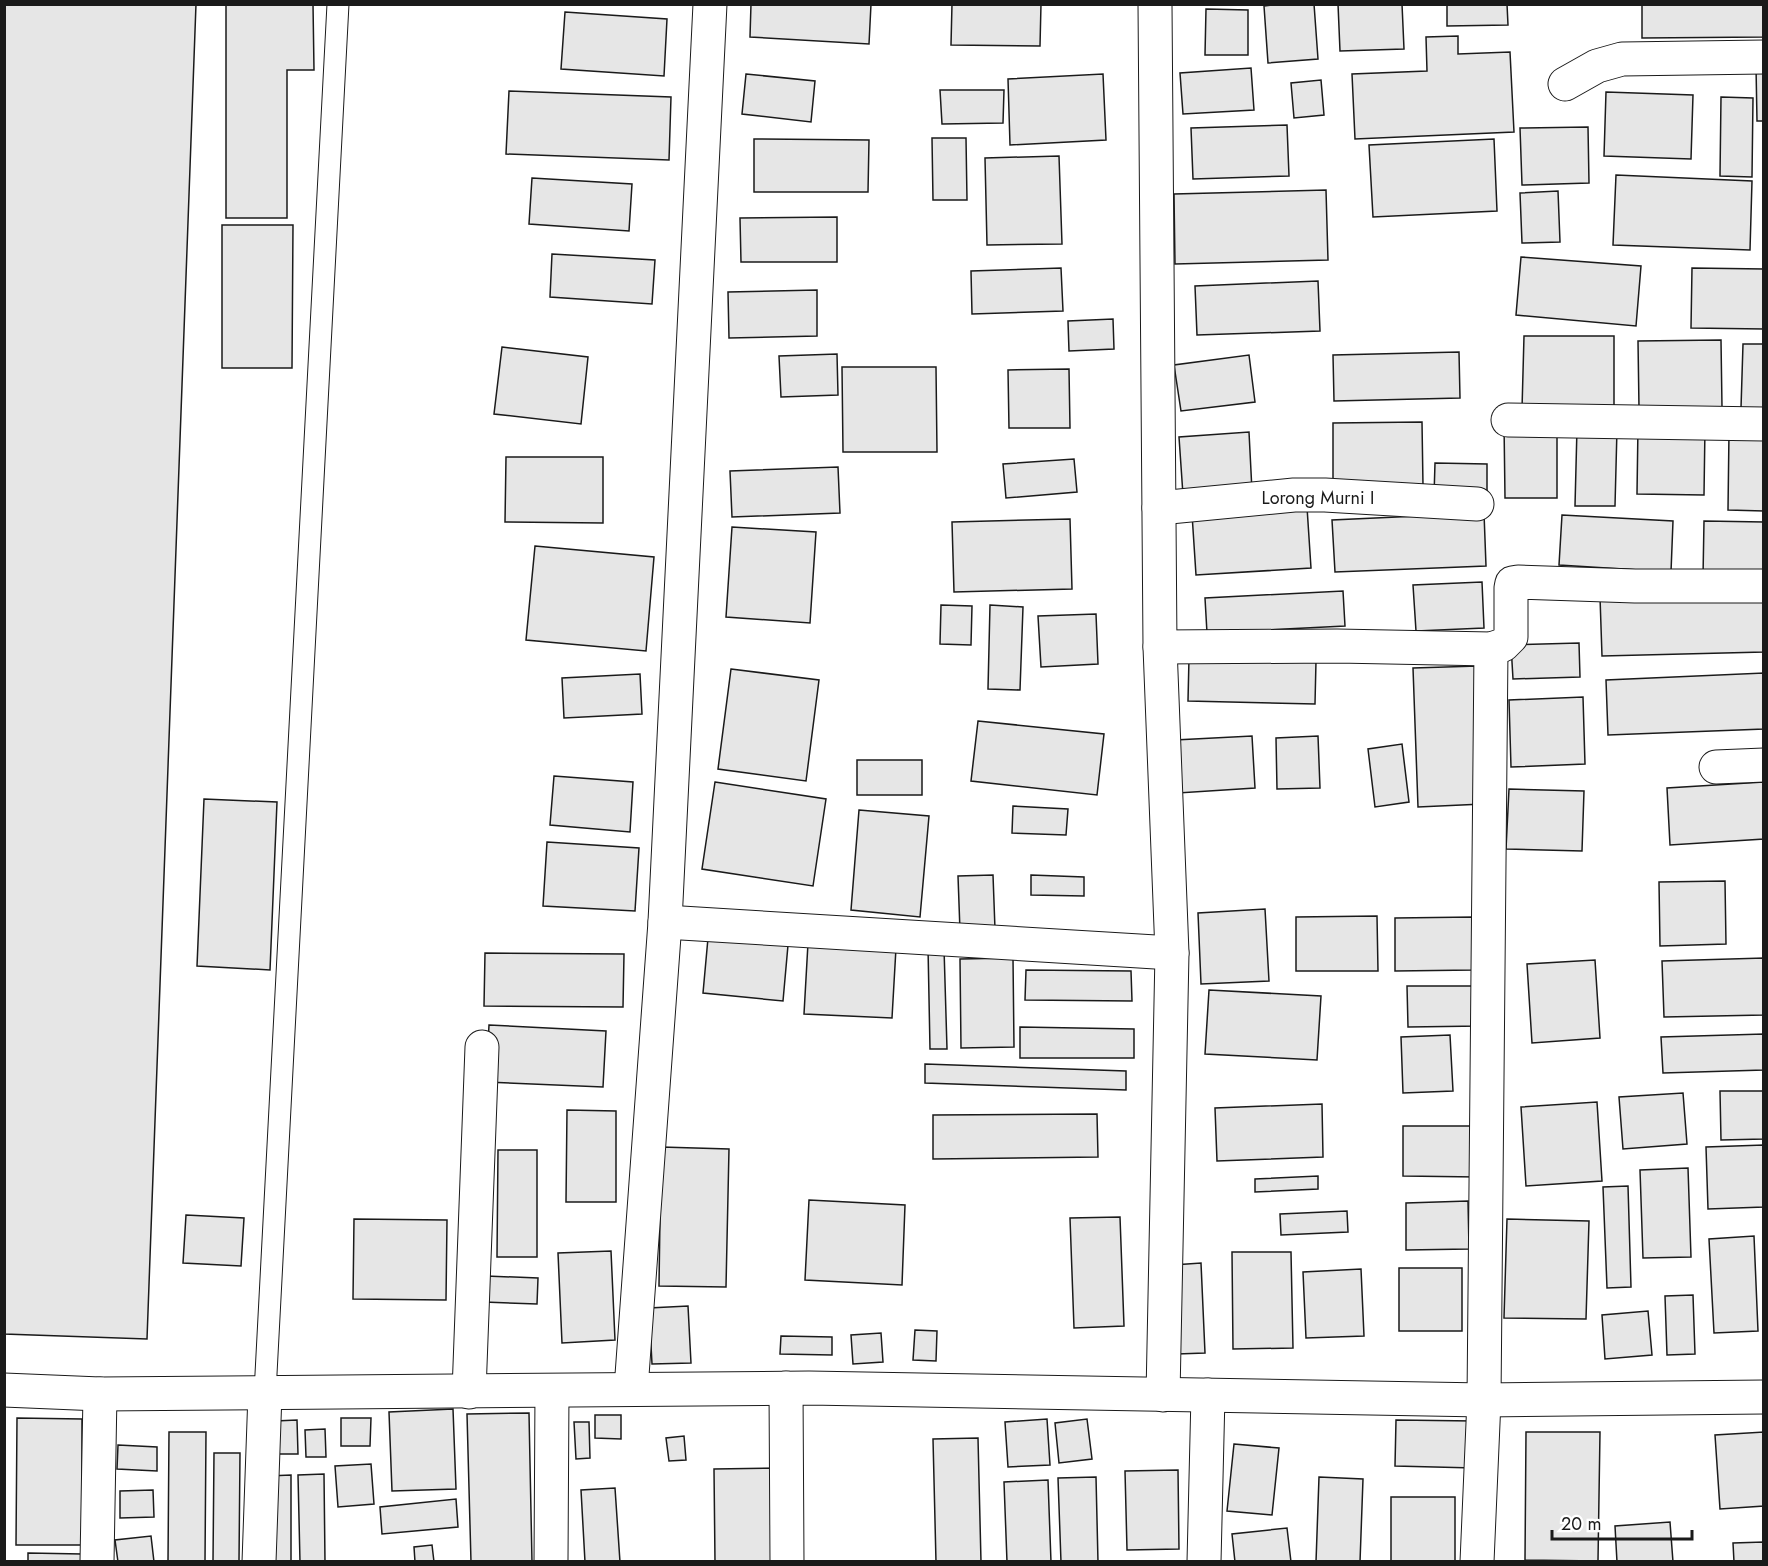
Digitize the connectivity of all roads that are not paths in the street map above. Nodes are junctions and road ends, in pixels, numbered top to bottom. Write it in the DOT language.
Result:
graph roads {
  1 [pos="338,4"];
  2 [pos="710,4"];
  3 [pos="1155,4"];
  4 [pos="1764,57"];
  5 [pos="1564,84"];
  6 [pos="1508,420"];
  7 [pos="1764,424"];
  8 [pos="1477,504"];
  9 [pos="1159,508"];
  10 [pos="1764,586"];
  11 [pos="1160,647"];
  12 [pos="1491,649"];
  13 [pos="1764,765"];
  14 [pos="1716,767"];
  15 [pos="664,922"];
  16 [pos="1172,953"];
  17 [pos="482,1047"];
  18 [pos="786,1388"];
  19 [pos="631,1389"];
  20 [pos="4,1390"];
  21 [pos="552,1391"];
  22 [pos="469,1392"];
  23 [pos="265,1393"];
  24 [pos="100,1394"];
  25 [pos="1163,1395"];
  26 [pos="1208,1395"];
  27 [pos="1764,1397"];
  28 [pos="1484,1400"];
  29 [pos="97,1562"];
  30 [pos="259,1562"];
  31 [pos="550,1562"];
  32 [pos="787,1562"];
  33 [pos="1204,1562"];
  34 [pos="1477,1562"];
  1 -- 23 [label="lane"];
  2 -- 15 [label="street"];
  3 -- 9 [label="street"];
  4 -- 5 [label="street"];
  6 -- 7 [label="street"];
  8 -- 9 [label="street, Lorong Murni I"];
  9 -- 11 [label="street"];
  10 -- 12 [label="street"];
  11 -- 12 [label="street"];
  11 -- 16 [label="street"];
  12 -- 28 [label="street"];
  13 -- 14 [label="street"];
  15 -- 16 [label="street"];
  15 -- 19 [label="street"];
  16 -- 25 [label="street"];
  17 -- 22 [label="street"];
  18 -- 19 [label="street"];
  18 -- 25 [label="street"];
  18 -- 32 [label="street"];
  19 -- 21 [label="street"];
  20 -- 24 [label="street"];
  21 -- 22 [label="street"];
  21 -- 31 [label="street"];
  22 -- 23 [label="street"];
  23 -- 24 [label="street"];
  23 -- 30 [label="street"];
  24 -- 29 [label="street"];
  25 -- 26 [label="street"];
  26 -- 28 [label="street"];
  26 -- 33 [label="street"];
  27 -- 28 [label="street"];
  28 -- 34 [label="street"];
}
